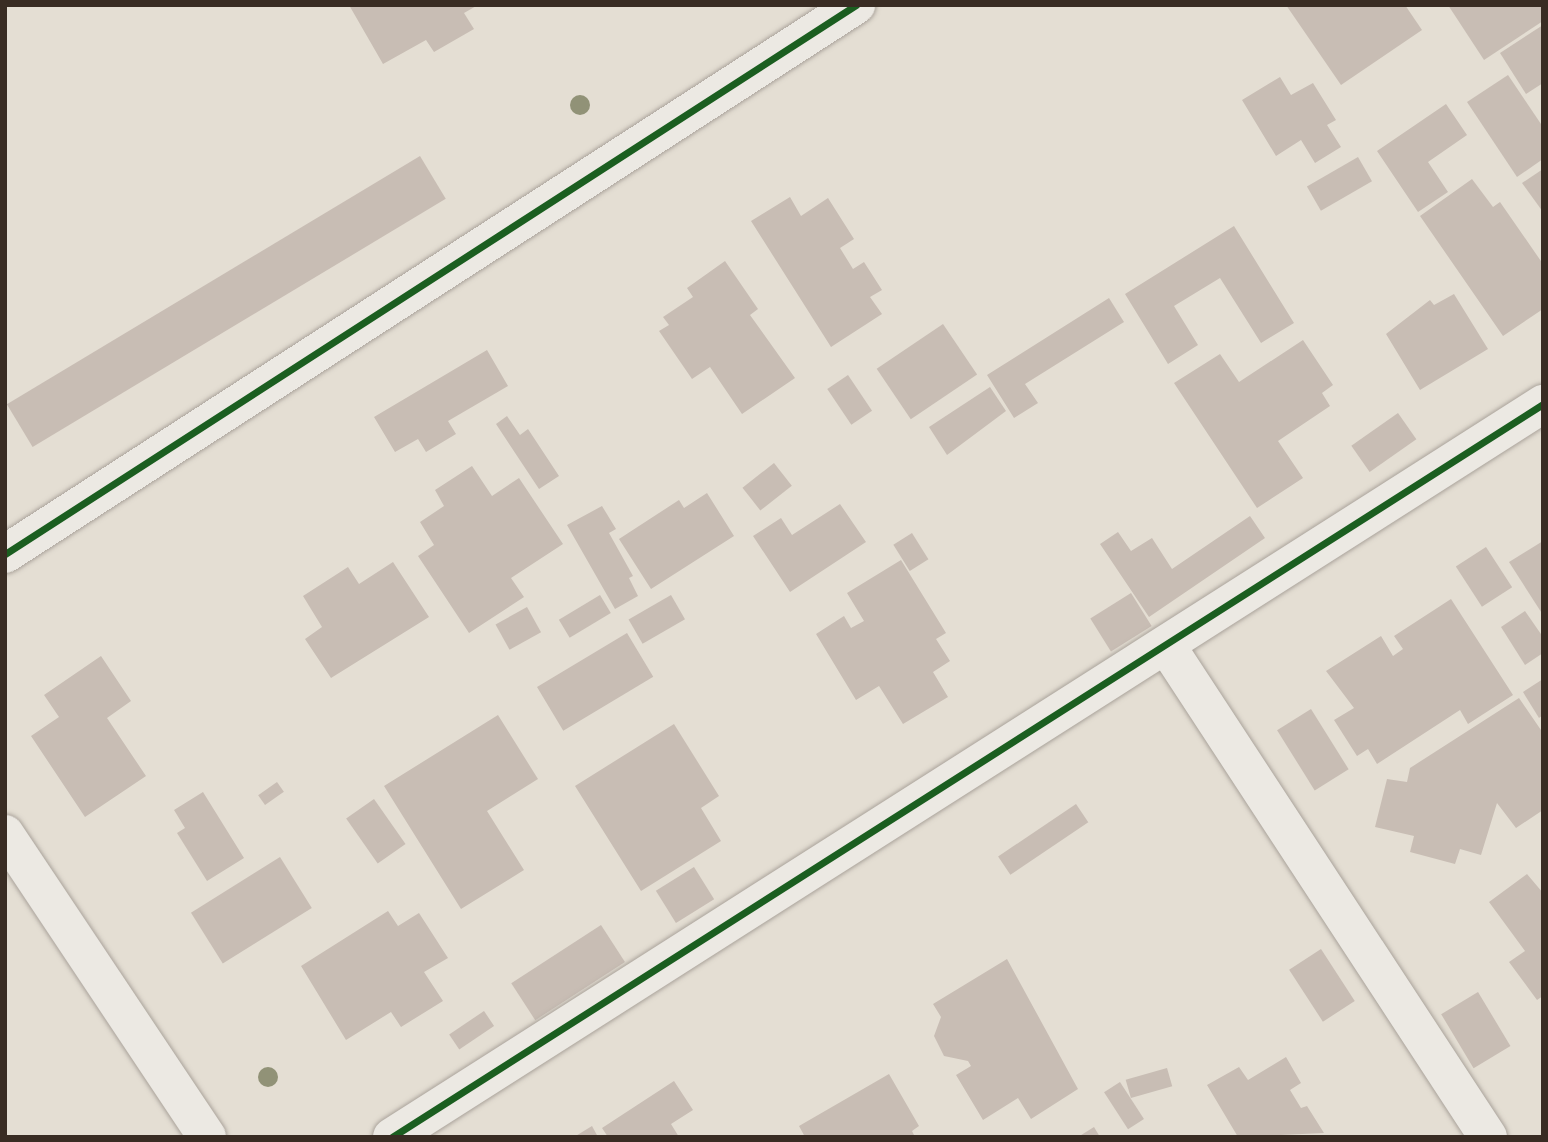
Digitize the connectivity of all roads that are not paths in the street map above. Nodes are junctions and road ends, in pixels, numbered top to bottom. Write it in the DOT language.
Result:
graph roads {
  1 [pos="833,11"];
  2 [pos="1543,404"];
  3 [pos="5,554"];
  4 [pos="1166,645"];
  5 [pos="5,834"];
  6 [pos="207,1137"];
  7 [pos="392,1137"];
  8 [pos="1488,1137"];
  1 -- 3 [label="street"];
  2 -- 4 [label="street"];
  4 -- 7 [label="street"];
  4 -- 8 [label="street"];
  5 -- 6 [label="street"];
}
